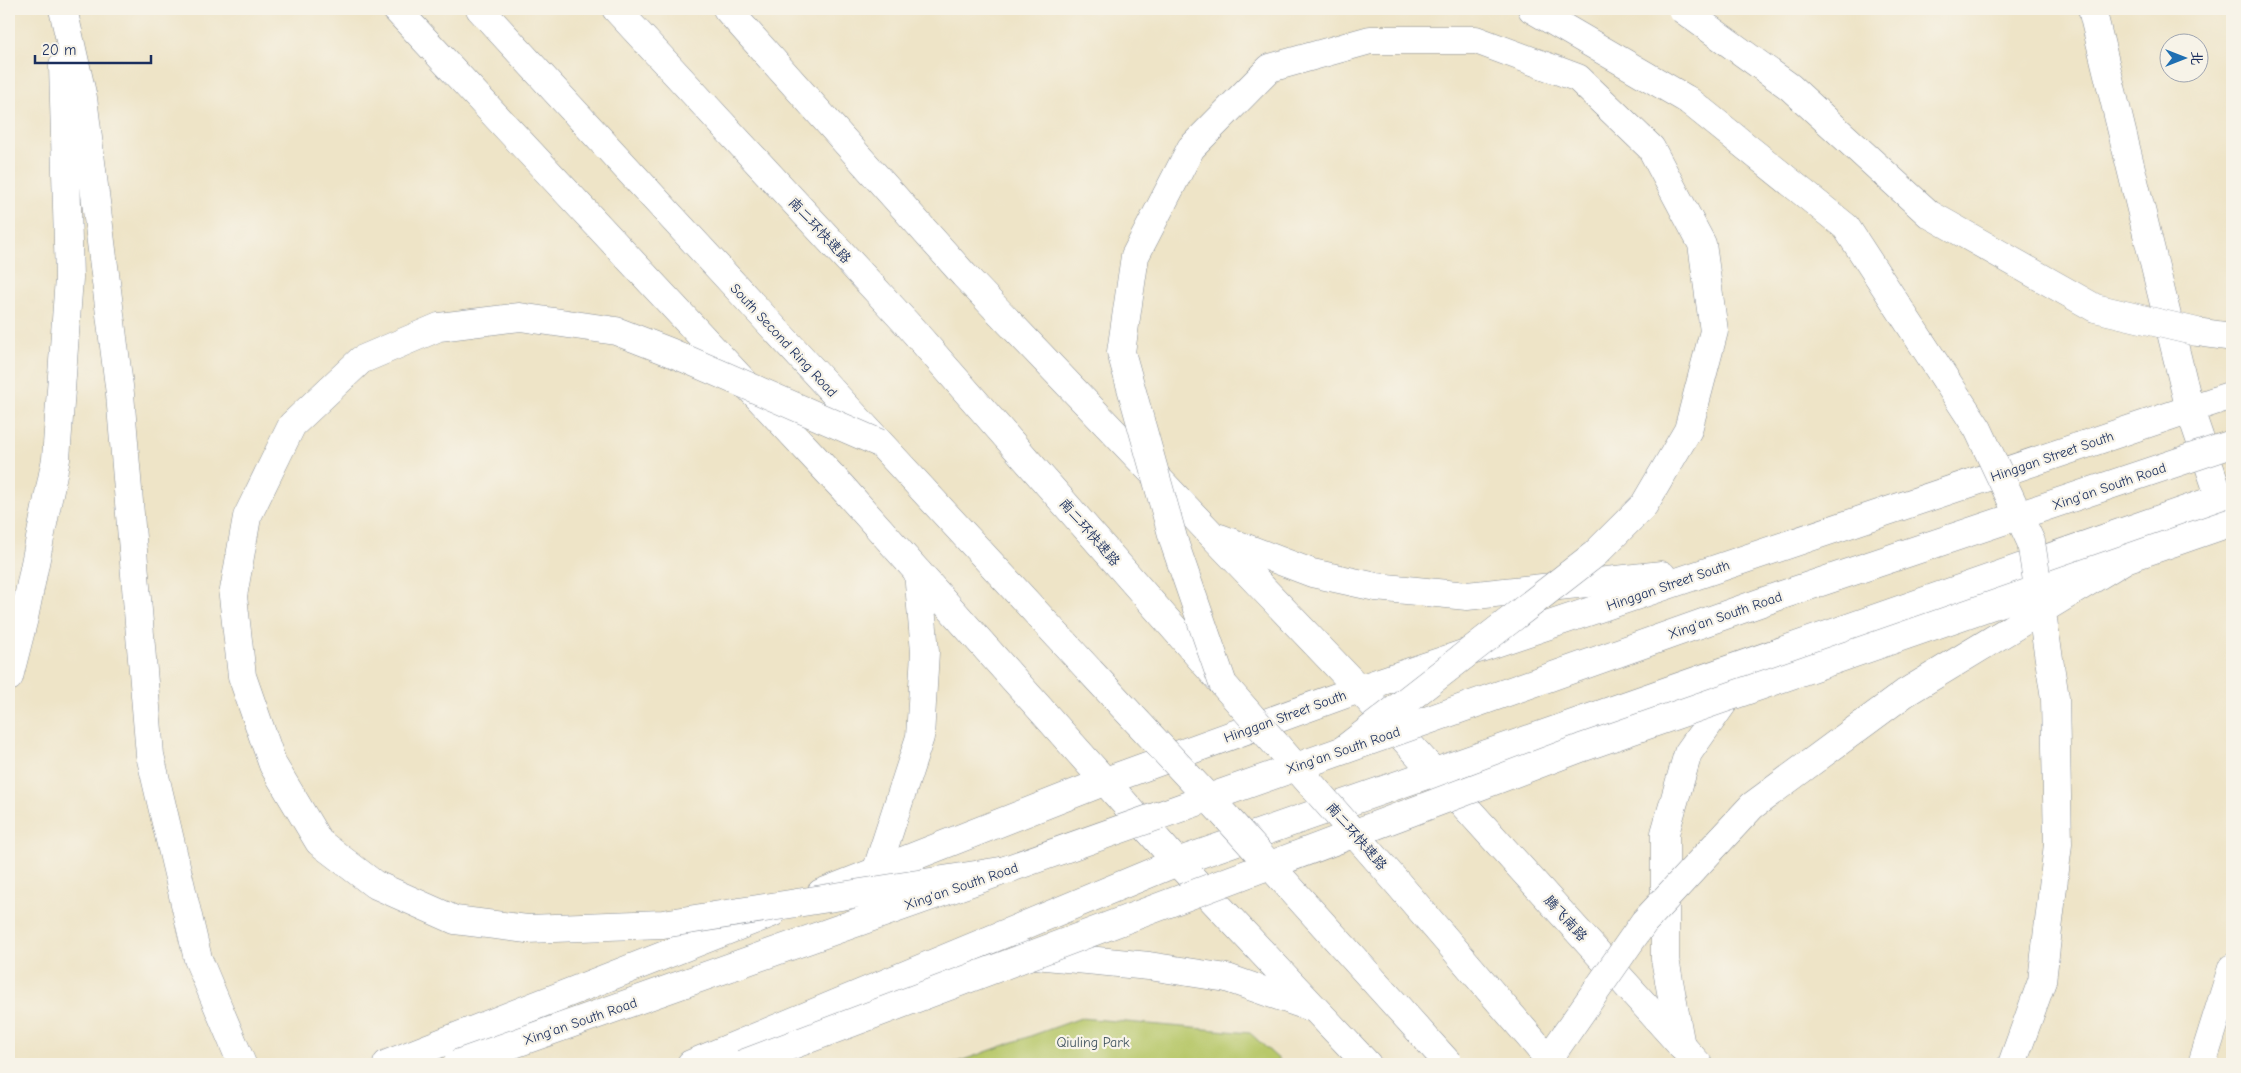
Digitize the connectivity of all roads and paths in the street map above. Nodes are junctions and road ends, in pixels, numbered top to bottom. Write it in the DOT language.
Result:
graph roads {
  1 [pos="62,9"];
  2 [pos="396,9"];
  3 [pos="480,9"];
  4 [pos="616,9"];
  5 [pos="727,9"];
  6 [pos="1532,9"];
  7 [pos="1682,9"];
  8 [pos="2092,9"];
  9 [pos="2232,336"];
  10 [pos="2232,394"];
  11 [pos="2190,410"];
  12 [pos="879,444"];
  13 [pos="2232,444"];
  14 [pos="2226,498"];
  15 [pos="2232,522"];
  16 [pos="1212,535"];
  17 [pos="2124,560"];
  18 [pos="1714,570"];
  19 [pos="918,572"];
  20 [pos="1753,661"];
  21 [pos="9,677"];
  22 [pos="1223,684"];
  23 [pos="1359,689"];
  24 [pos="1343,750"];
  25 [pos="1434,771"];
  26 [pos="1106,781"];
  27 [pos="1177,862"];
  28 [pos="1007,870"];
  29 [pos="876,872"];
  30 [pos="969,949"];
  31 [pos="2232,968"];
  32 [pos="1315,1009"];
  33 [pos="1689,1055"];
  34 [pos="242,1064"];
  35 [pos="387,1064"];
  36 [pos="457,1064"];
  37 [pos="691,1064"];
  38 [pos="742,1064"];
  39 [pos="1367,1064"];
  40 [pos="1449,1064"];
  41 [pos="1545,1064"];
  42 [pos="1553,1064"];
  43 [pos="2012,1064"];
  44 [pos="2202,1064"];
  1 -- 21 [label="main road"];
  1 -- 34 [label="main road"];
  2 -- 19 [label="main road"];
  3 -- 12 [label="main road, South Second Ring Road"];
  4 -- 22 [label="main road, 南二环快速路"];
  5 -- 16 [label="main road, 腾飞南路"];
  6 -- 43 [label="main road, bridge"];
  7 -- 9 [label="main road, bridge"];
  8 -- 11 [label="main road"];
  10 -- 11 [label="main road, Hinggan Street South"];
  11 -- 14 [label="main road"];
  11 -- 18 [label="main road, Hinggan Street South"];
  12 -- 28 [label="main road, bridge"];
  12 -- 40 [label="main road, South Second Ring Road, bridge"];
  13 -- 24 [label="main road, Xing'an South Road, bridge"];
  14 -- 20 [label="main road"];
  15 -- 17 [label="main road, bridge"];
  16 -- 18 [label="main road"];
  16 -- 23 [label="main road, 腾飞南路"];
  17 -- 38 [label="main road, bridge"];
  17 -- 41 [label="main road, bridge"];
  18 -- 23 [label="main road, Hinggan Street South"];
  19 -- 26 [label="main road"];
  19 -- 29 [label="main road"];
  20 -- 25 [label="main road"];
  20 -- 33 [label="main road"];
  22 -- 24 [label="main road, bridge"];
  22 -- 42 [label="main road, 南二环快速路, bridge"];
  23 -- 25 [label="main road, 腾飞南路"];
  23 -- 26 [label="main road, Hinggan Street South"];
  24 -- 28 [label="main road, Xing'an South Road, bridge"];
  25 -- 27 [label="main road"];
  25 -- 33 [label="main road, 腾飞南路"];
  26 -- 27 [label="main road"];
  26 -- 29 [label="main road, Hinggan Street South"];
  27 -- 30 [label="main road"];
  27 -- 32 [label="main road"];
  28 -- 36 [label="main road, Xing'an South Road, bridge"];
  29 -- 35 [label="main road, Hinggan Street South"];
  30 -- 32 [label="main road"];
  30 -- 37 [label="main road"];
  31 -- 44 [label="main road"];
  32 -- 39 [label="main road"];
}
